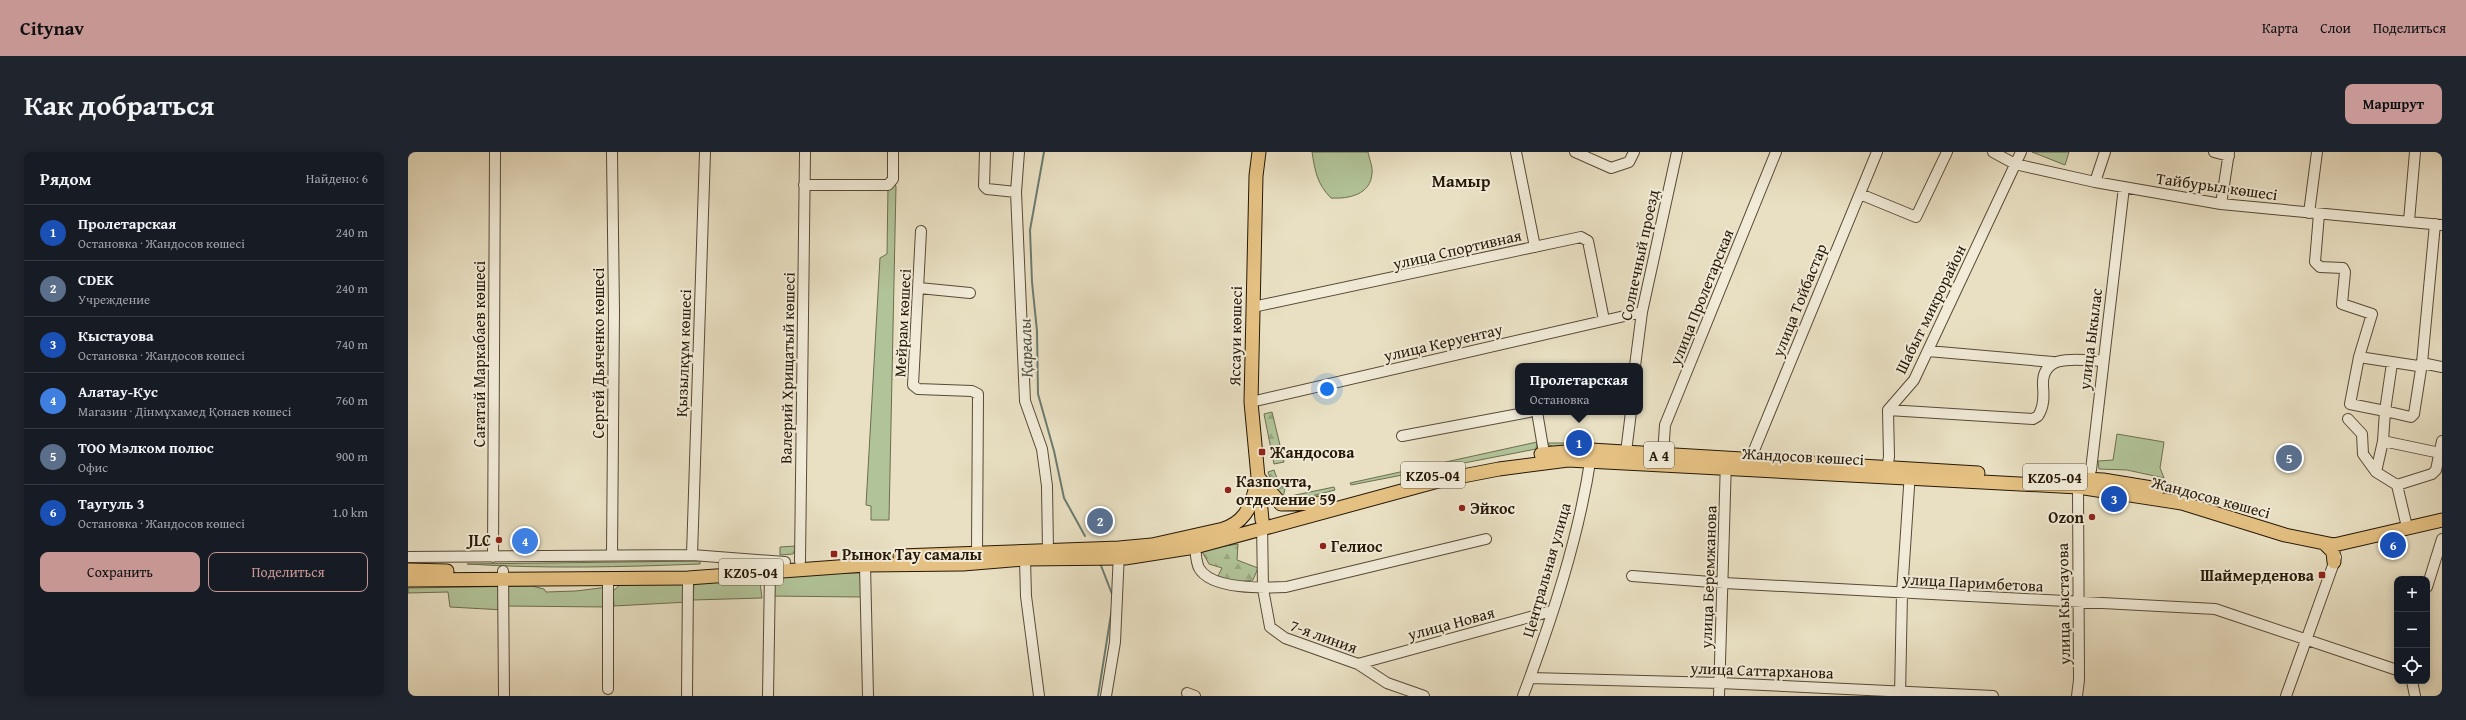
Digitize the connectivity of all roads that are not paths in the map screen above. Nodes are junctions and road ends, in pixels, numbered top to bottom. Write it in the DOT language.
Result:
graph roads {
  1 [pos="495,152"];
  2 [pos="612,152"];
  3 [pos="705,152"];
  4 [pos="805,152"];
  5 [pos="893,152"];
  6 [pos="985,152"];
  7 [pos="1018,152"];
  8 [pos="1259,152"];
  9 [pos="1516,152"];
  10 [pos="1575,152"];
  11 [pos="1634,152"];
  12 [pos="1677,152"];
  13 [pos="1776,152"];
  14 [pos="1877,152"];
  15 [pos="1947,152"];
  16 [pos="1992,152"];
  17 [pos="2021,152"];
  18 [pos="2105,152"];
  19 [pos="2214,152"];
  20 [pos="2317,152"];
  21 [pos="2415,152"];
  22 [pos="2229,154"];
  23 [pos="2015,164"];
  24 [pos="2095,182"];
  25 [pos="804,184"];
  26 [pos="2124,187"];
  27 [pos="1016,192"];
  28 [pos="1860,194"];
  29 [pos="2221,204"];
  30 [pos="2314,214"];
  31 [pos="2410,221"];
  32 [pos="2438,224"];
  33 [pos="921,231"];
  34 [pos="1535,247"];
  35 [pos="919,288"];
  36 [pos="970,293"];
  37 [pos="1253,307"];
  38 [pos="1642,312"];
  39 [pos="1604,320"];
  40 [pos="1928,351"];
  41 [pos="2359,357"];
  42 [pos="2102,361"];
  43 [pos="2053,362"];
  44 [pos="1635,363"];
  45 [pos="2392,363"];
  46 [pos="2422,363"];
  47 [pos="2442,367"];
  48 [pos="1251,402"];
  49 [pos="1888,410"];
  50 [pos="2385,411"];
  51 [pos="1515,415"];
  52 [pos="1538,415"];
  53 [pos="1630,415"];
  54 [pos="2348,419"];
  55 [pos="1402,436"];
  56 [pos="2383,441"];
  57 [pos="2442,442"];
  58 [pos="1626,452"];
  59 [pos="1544,453"];
  60 [pos="2440,453"];
  61 [pos="1591,455"];
  62 [pos="1663,455"];
  63 [pos="1750,460"];
  64 [pos="1726,464"];
  65 [pos="1887,468"];
  66 [pos="2376,472"];
  67 [pos="1910,474"];
  68 [pos="1258,477"];
  69 [pos="2078,483"];
  70 [pos="2397,485"];
  71 [pos="1323,503"];
  72 [pos="2442,520"];
  73 [pos="1263,524"];
  74 [pos="2407,527"];
  75 [pos="1213,532"];
  76 [pos="1486,539"];
  77 [pos="2442,539"];
  78 [pos="2341,542"];
  79 [pos="2325,544"];
  80 [pos="1195,547"];
  81 [pos="1048,550"];
  82 [pos="977,552"];
  83 [pos="1097,553"];
  84 [pos="1119,553"];
  85 [pos="612,555"];
  86 [pos="692,555"];
  87 [pos="408,557"];
  88 [pos="493,557"];
  89 [pos="800,557"];
  90 [pos="1025,559"];
  91 [pos="785,562"];
  92 [pos="2334,562"];
  93 [pos="865,565"];
  94 [pos="408,570"];
  95 [pos="770,571"];
  96 [pos="504,575"];
  97 [pos="1632,576"];
  98 [pos="2430,577"];
  99 [pos="688,578"];
  100 [pos="408,580"];
  101 [pos="608,580"];
  102 [pos="1724,583"];
  103 [pos="1263,589"];
  104 [pos="1902,592"];
  105 [pos="2078,603"];
  106 [pos="1552,611"];
  107 [pos="2306,641"];
  108 [pos="1358,664"];
  109 [pos="2394,669"];
  110 [pos="1530,678"];
  111 [pos="1720,683"];
  112 [pos="2413,684"];
  113 [pos="608,689"];
  114 [pos="1900,694"];
  115 [pos="504,696"];
  116 [pos="686,696"];
  117 [pos="768,696"];
  118 [pos="868,696"];
  119 [pos="1039,696"];
  120 [pos="1106,696"];
  121 [pos="1424,696"];
  122 [pos="1523,696"];
  123 [pos="1719,696"];
  124 [pos="1993,696"];
  125 [pos="2077,696"];
  126 [pos="2286,696"];
  127 [pos="2415,696"];
  1 -- 88 [label="street, Сағатай Маркабаев көшесі"];
  2 -- 85 [label="street, Сергей Дьяченко көшесі"];
  3 -- 86 [label="street, Қызылқұм көшесі"];
  4 -- 25 [label="street, Валерий Хрищатый көшесі"];
  5 -- 25 [label="street"];
  6 -- 27 [label="street"];
  7 -- 27 [label="street"];
  8 -- 37 [label="main road, Яссауи көшесі"];
  9 -- 34 [label="street"];
  10 -- 11 [label="street"];
  12 -- 38 [label="street, Солнечный проезд"];
  13 -- 62 [label="street, улица Пролетарская"];
  14 -- 28 [label="street, улица Тойбастар"];
  15 -- 28 [label="street"];
  16 -- 23 [label="street, Тайбурыл көшесі"];
  17 -- 23 [label="street, Шабыт микрорайон"];
  18 -- 24 [label="street"];
  19 -- 22 [label="street"];
  20 -- 30 [label="street"];
  21 -- 31 [label="street"];
  22 -- 29 [label="street"];
  23 -- 24 [label="street, Тайбурыл көшесі"];
  23 -- 40 [label="street, Шабыт микрорайон"];
  24 -- 26 [label="street, Тайбурыл көшесі"];
  25 -- 89 [label="street, Валерий Хрищатый көшесі"];
  26 -- 29 [label="street, Тайбурыл көшесі"];
  26 -- 42 [label="street, улица Ыкылас"];
  27 -- 81 [label="street"];
  28 -- 63 [label="street, улица Тойбастар"];
  29 -- 30 [label="street, Тайбурыл көшесі"];
  30 -- 31 [label="street, Тайбурыл көшесі"];
  30 -- 41 [label="street"];
  31 -- 32 [label="street, Тайбурыл көшесі"];
  32 -- 46 [label="street"];
  33 -- 35 [label="street, Мейрам көшесі"];
  34 -- 37 [label="street, улица Спортивная"];
  34 -- 39 [label="street, улица Спортивная"];
  35 -- 36 [label="street"];
  35 -- 82 [label="street, Мейрам көшесі"];
  37 -- 48 [label="main road, Яссауи көшесі"];
  38 -- 39 [label="street, улица Керуентау"];
  38 -- 44 [label="street, Солнечный проезд"];
  39 -- 48 [label="street, улица Керуентау"];
  40 -- 43 [label="street"];
  40 -- 49 [label="street, Шабыт микрорайон"];
  41 -- 45 [label="street"];
  41 -- 50 [label="street"];
  42 -- 43 [label="street"];
  42 -- 69 [label="street, улица Ыкылас"];
  43 -- 49 [label="street"];
  45 -- 46 [label="street"];
  45 -- 50 [label="street"];
  46 -- 47 [label="street"];
  46 -- 50 [label="street"];
  48 -- 68 [label="main road, Яссауи көшесі"];
  49 -- 65 [label="street"];
  50 -- 56 [label="street"];
  51 -- 55 [label="street"];
  52 -- 59 [label="street"];
  53 -- 58 [label="street"];
  54 -- 66 [label="street"];
  56 -- 60 [label="street"];
  56 -- 66 [label="street"];
  57 -- 60 [label="street"];
  58 -- 61 [label="main road, Жандосов көшесі / А 4"];
  58 -- 62 [label="main road, Жандосов көшесі / А 4"];
  59 -- 61 [label="main road, Жандосов көшесі / А 4"];
  59 -- 71 [label="main road, Жандосов көшесі / KZ05-04"];
  60 -- 70 [label="street"];
  61 -- 64 [label="main road, Жандосов көшесі / KZ05-04"];
  61 -- 73 [label="main road, Жандосов көшесі / KZ05-04"];
  61 -- 106 [label="street, Центральная улица"];
  62 -- 64 [label="main road, Жандосов көшесі / А 4"];
  63 -- 64 [label="main road, Жандосов көшесі / А 4"];
  63 -- 65 [label="main road, Жандосов көшесі / KZ05-04"];
  64 -- 67 [label="main road, Жандосов көшесі / KZ05-04"];
  64 -- 102 [label="street, улица Беремжанова"];
  65 -- 67 [label="main road, Жандосов көшесі / KZ05-04"];
  66 -- 70 [label="street"];
  67 -- 69 [label="main road, Жандосов көшесі / KZ05-04"];
  67 -- 104 [label="street"];
  68 -- 71 [label="main road"];
  68 -- 73 [label="main road, Яссауи көшесі"];
  68 -- 75 [label="main road"];
  69 -- 78 [label="main road, Жандосов көшесі / KZ05-04"];
  69 -- 79 [label="main road, Жандосов көшесі / KZ05-04"];
  69 -- 105 [label="street, улица Кыстауова"];
  70 -- 74 [label="street"];
  71 -- 73 [label="main road, KZ05-04"];
  72 -- 74 [label="main road, Жандосов көшесі / KZ05-04"];
  73 -- 75 [label="main road, KZ05-04"];
  73 -- 80 [label="main road, KZ05-04"];
  73 -- 103 [label="street, 7-я линия"];
  74 -- 78 [label="main road, Жандосов көшесі / KZ05-04"];
  75 -- 84 [label="main road, KZ05-04"];
  76 -- 103 [label="street"];
  77 -- 98 [label="street"];
  78 -- 79 [label="main road, Жандосов көшесі / KZ05-04"];
  78 -- 92 [label="street"];
  79 -- 92 [label="main road"];
  80 -- 84 [label="main road, KZ05-04"];
  80 -- 103 [label="street"];
  81 -- 82 [label="main road, KZ05-04"];
  81 -- 83 [label="main road, KZ05-04"];
  82 -- 89 [label="main road, KZ05-04"];
  83 -- 84 [label="main road, KZ05-04"];
  83 -- 90 [label="main road, KZ05-04"];
  84 -- 120 [label="street"];
  85 -- 86 [label="street"];
  85 -- 88 [label="street"];
  86 -- 91 [label="street"];
  87 -- 88 [label="street"];
  89 -- 91 [label="main road, KZ05-04"];
  90 -- 93 [label="main road, KZ05-04"];
  90 -- 119 [label="street"];
  91 -- 96 [label="main road, KZ05-04"];
  92 -- 107 [label="street"];
  93 -- 95 [label="main road, KZ05-04"];
  93 -- 118 [label="street"];
  94 -- 96 [label="main road, KZ05-04"];
  95 -- 99 [label="main road, KZ05-04"];
  95 -- 117 [label="street"];
  96 -- 100 [label="main road, KZ05-04"];
  96 -- 101 [label="main road, KZ05-04"];
  96 -- 115 [label="street"];
  97 -- 102 [label="street, улица Паримбетова"];
  99 -- 101 [label="main road, KZ05-04"];
  99 -- 116 [label="street"];
  101 -- 113 [label="street"];
  102 -- 104 [label="street, улица Паримбетова"];
  102 -- 111 [label="street, улица Беремжанова"];
  103 -- 108 [label="street, 7-я линия"];
  104 -- 105 [label="street, улица Паримбетова"];
  104 -- 114 [label="street"];
  105 -- 107 [label="street, улица Паримбетова"];
  105 -- 125 [label="street, улица Кыстауова"];
  106 -- 108 [label="street, улица Новая"];
  106 -- 110 [label="street, Центральная улица"];
  107 -- 109 [label="street, улица Паримбетова"];
  107 -- 126 [label="street"];
  108 -- 121 [label="street, 7-я линия"];
  110 -- 111 [label="street, улица Саттарханова"];
  110 -- 122 [label="street, Центральная улица"];
  111 -- 114 [label="street, улица Саттарханова"];
  111 -- 123 [label="street, улица Беремжанова"];
  112 -- 127 [label="street"];
  114 -- 124 [label="street, улица Саттарханова"];
}
